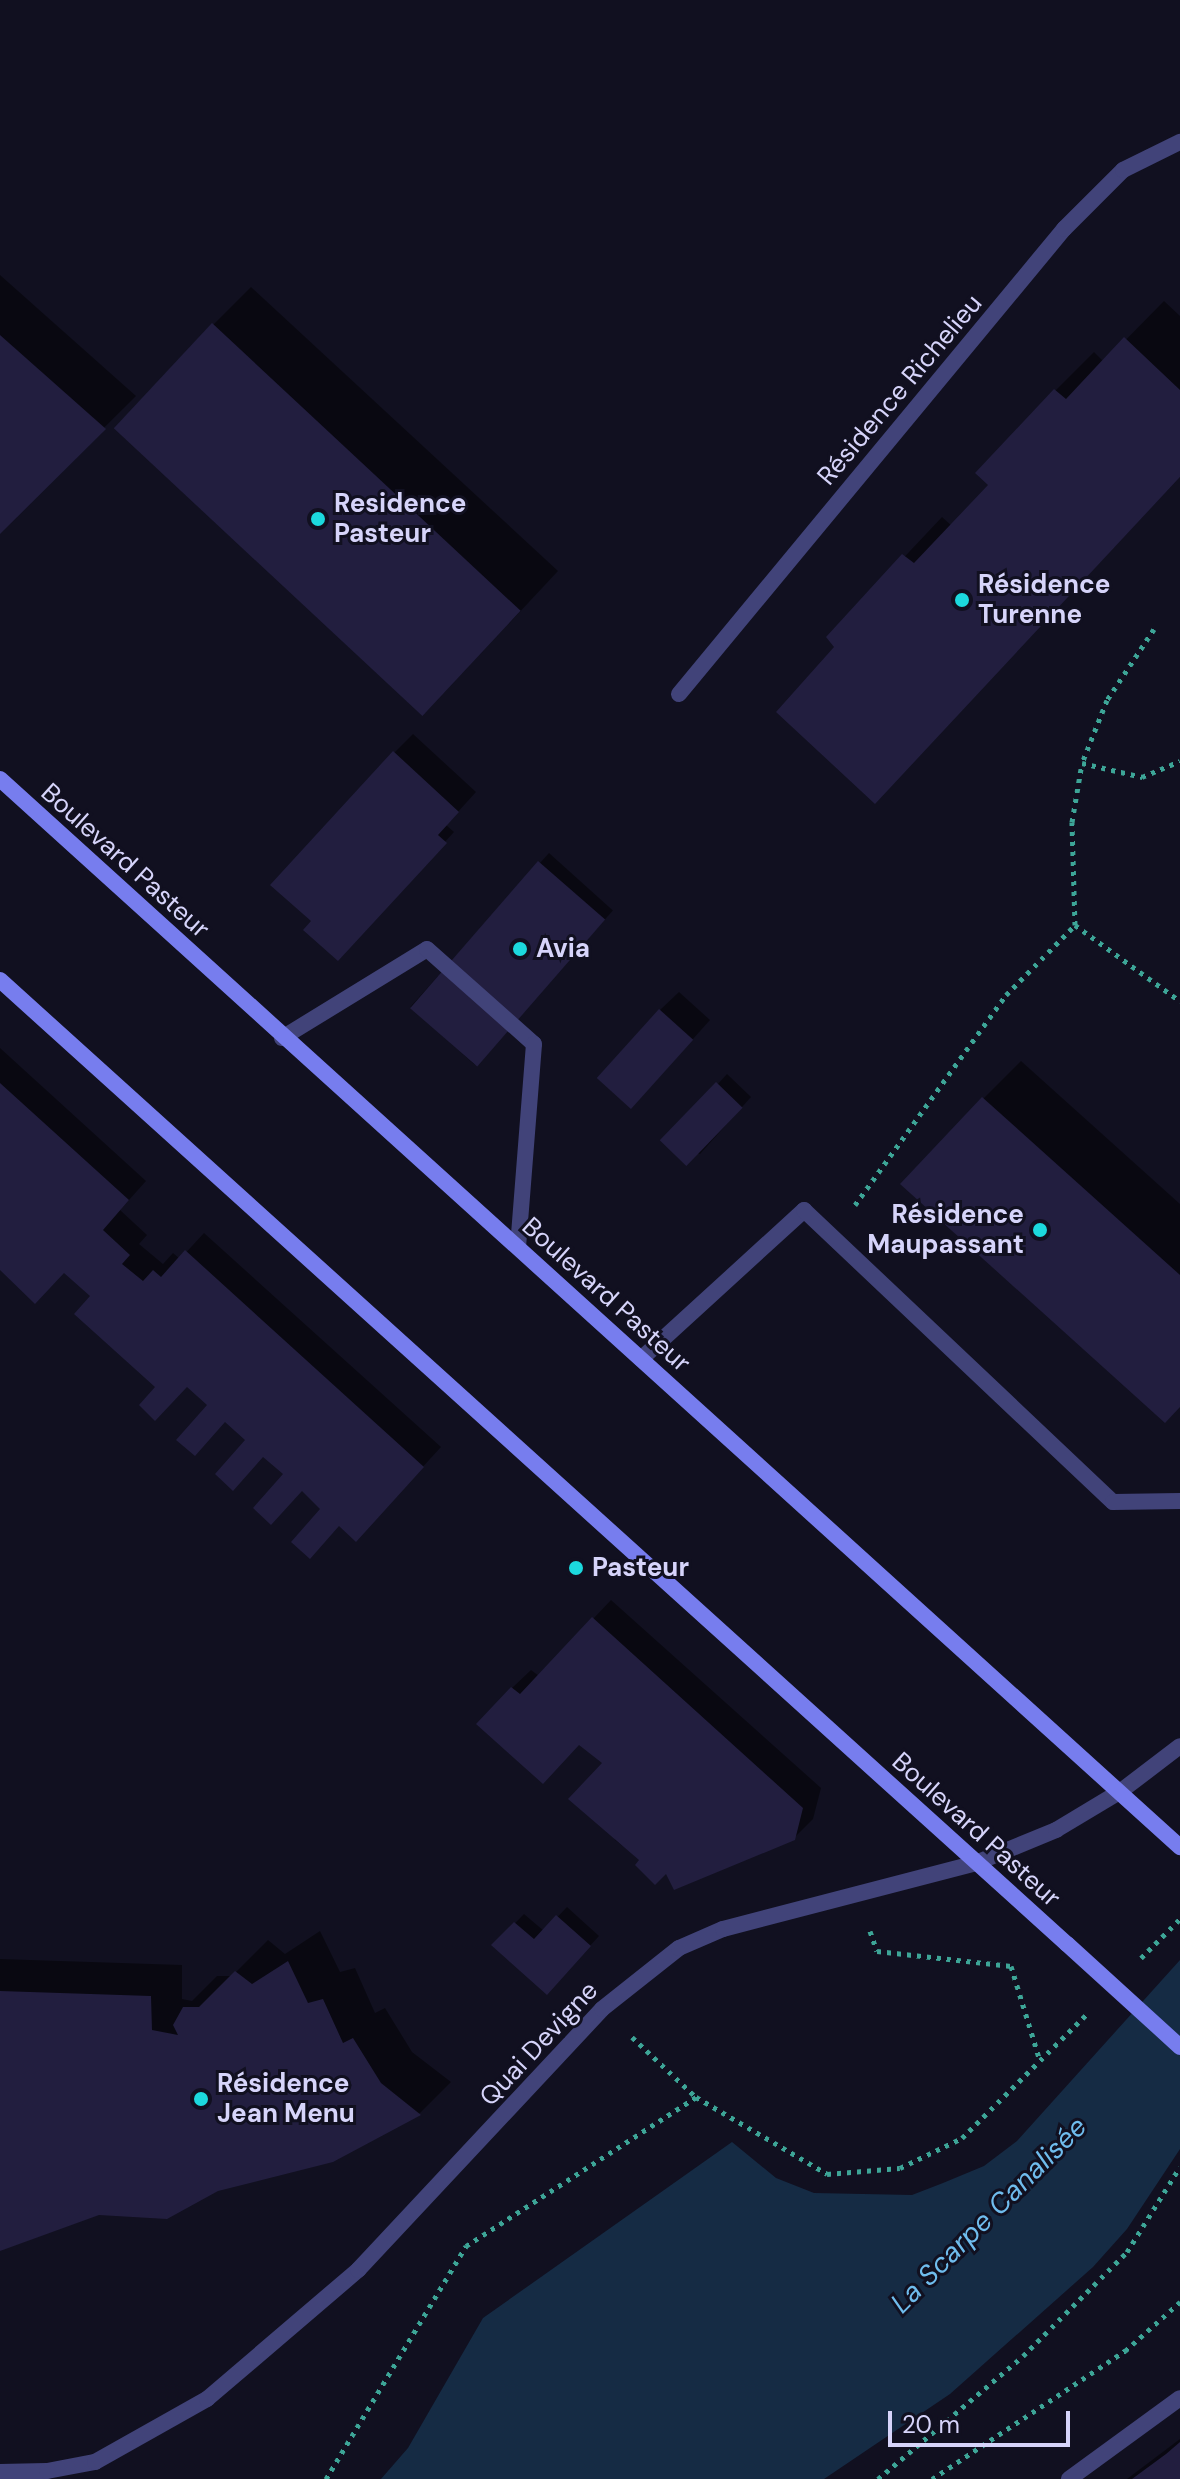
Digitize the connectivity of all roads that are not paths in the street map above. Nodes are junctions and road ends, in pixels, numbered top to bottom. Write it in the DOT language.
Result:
graph roads {
  1 [pos="1180,142"];
  2 [pos="679,694"];
  3 [pos="0,779"];
  4 [pos="0,980"];
  5 [pos="282,1038"];
  6 [pos="518,1247"];
  7 [pos="641,1359"];
  8 [pos="1180,1501"];
  9 [pos="1180,1746"];
  10 [pos="1121,1791"];
  11 [pos="1180,1847"];
  12 [pos="976,1863"];
  13 [pos="1180,2047"];
  14 [pos="1180,2398"];
  15 [pos="0,2472"];
  16 [pos="1069,2479"];
  1 -- 2 [label="street, Résidence Richelieu"];
  3 -- 5 [label="main road, Boulevard Pasteur"];
  4 -- 12 [label="main road, Boulevard Pasteur"];
  5 -- 6 [label="main road, Boulevard Pasteur"];
  5 -- 6 [label="street"];
  6 -- 7 [label="main road, Boulevard Pasteur"];
  7 -- 8 [label="street"];
  7 -- 10 [label="main road, Boulevard Pasteur"];
  9 -- 10 [label="street, Quai Devigne"];
  10 -- 11 [label="main road, Boulevard Pasteur"];
  10 -- 12 [label="street, Quai Devigne"];
  12 -- 13 [label="main road, Boulevard Pasteur, bridge"];
  12 -- 15 [label="street, Quai Devigne"];
  14 -- 16 [label="street"];
}
